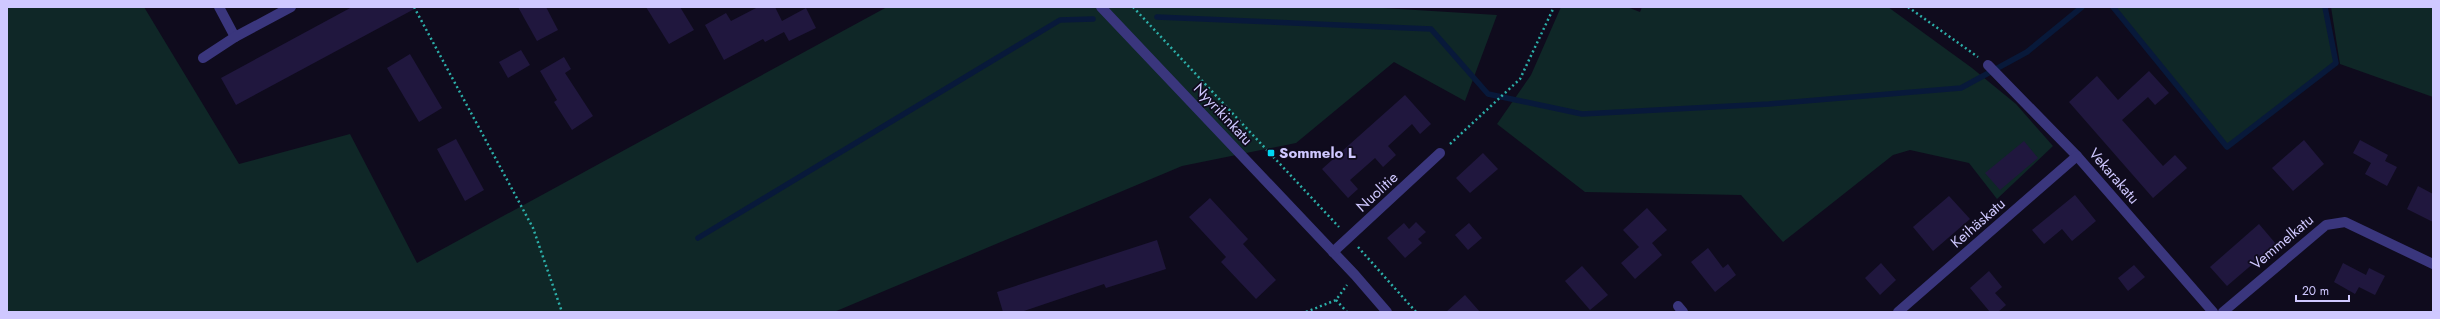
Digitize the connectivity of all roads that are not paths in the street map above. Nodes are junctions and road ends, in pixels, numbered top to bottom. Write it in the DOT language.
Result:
graph roads {
  1 [pos="219,7"];
  2 [pos="291,7"];
  3 [pos="1102,7"];
  4 [pos="235,37"];
  5 [pos="203,58"];
  6 [pos="1988,65"];
  7 [pos="1440,153"];
  8 [pos="2077,156"];
  9 [pos="1333,252"];
  10 [pos="2433,264"];
  11 [pos="1383,311"];
  12 [pos="1898,312"];
  13 [pos="2213,312"];
  14 [pos="2223,312"];
  1 -- 4 [label="street"];
  2 -- 4 [label="street"];
  3 -- 9 [label="street, Nyyrikinkatu"];
  4 -- 5 [label="street"];
  6 -- 8 [label="street, Vekarakatu"];
  7 -- 9 [label="street, Nuolitie"];
  8 -- 12 [label="street, Keihäskatu"];
  8 -- 13 [label="street, Vekarakatu"];
  9 -- 11 [label="street, Nyyrikinkatu"];
  10 -- 14 [label="street, Vemmelkatu"];
}
